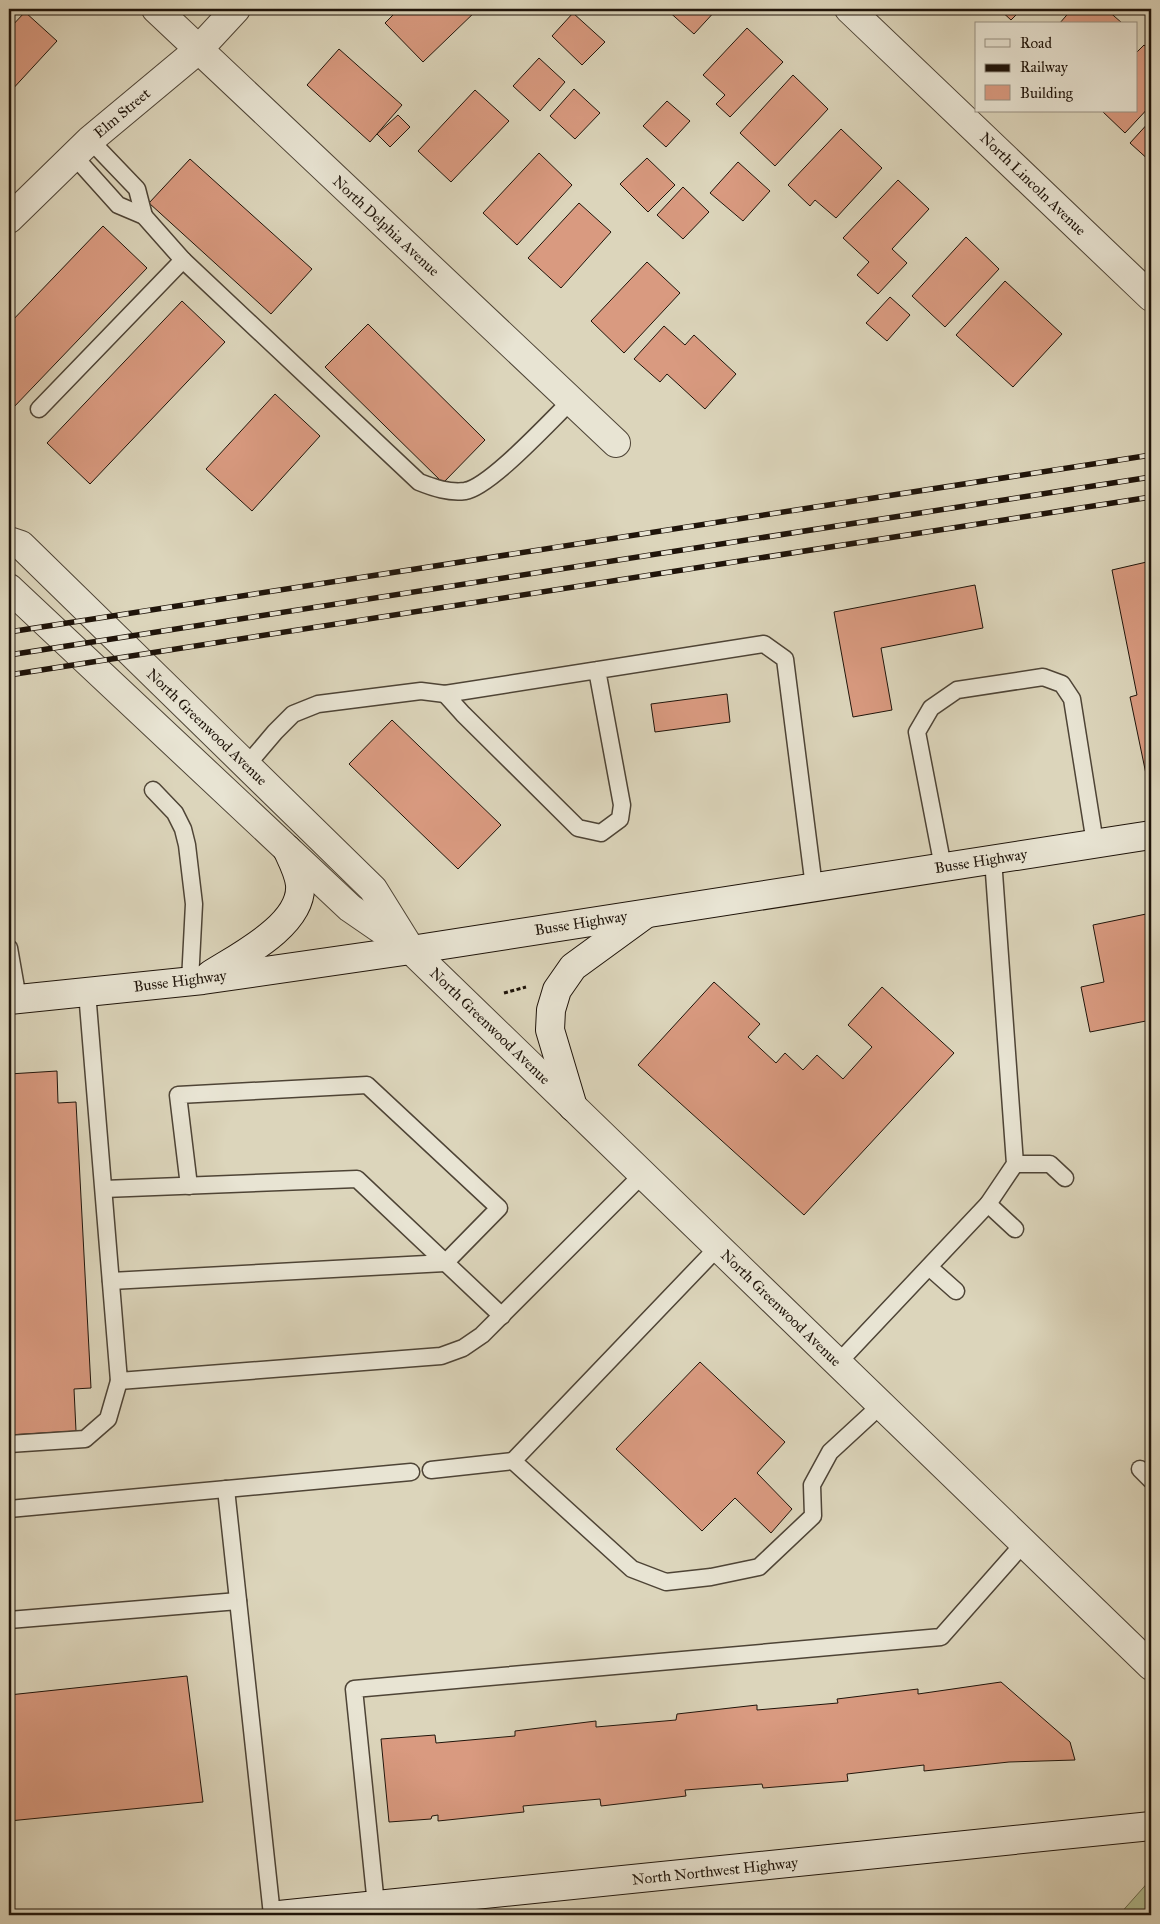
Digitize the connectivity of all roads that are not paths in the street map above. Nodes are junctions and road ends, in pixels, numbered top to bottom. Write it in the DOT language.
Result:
graph roads {
  1 [pos="156,9"];
  2 [pos="236,9"];
  3 [pos="849,9"];
  4 [pos="198,50"];
  5 [pos="82,148"];
  6 [pos="144,216"];
  7 [pos="9,219"];
  8 [pos="183,260"];
  9 [pos="1151,297"];
  10 [pos="571,401"];
  11 [pos="39,409"];
  12 [pos="616,443"];
  13 [pos="9,541"];
  14 [pos="9,588"];
  15 [pos="597,670"];
  16 [pos="445,694"];
  17 [pos="247,765"];
  18 [pos="153,790"];
  19 [pos="1151,835"];
  20 [pos="1095,844"];
  21 [pos="286,849"];
  22 [pos="993,859"];
  23 [pos="943,867"];
  24 [pos="814,887"];
  25 [pos="647,913"];
  26 [pos="9,948"];
  27 [pos="411,950"];
  28 [pos="196,980"];
  29 [pos="87,992"];
  30 [pos="14,1000"];
  31 [pos="573,1106"];
  32 [pos="1014,1164"];
  33 [pos="643,1174"];
  34 [pos="1066,1178"];
  35 [pos="189,1186"];
  36 [pos="104,1189"];
  37 [pos="988,1204"];
  38 [pos="1015,1230"];
  39 [pos="718,1247"];
  40 [pos="445,1263"];
  41 [pos="929,1267"];
  42 [pos="111,1281"];
  43 [pos="956,1292"];
  44 [pos="502,1316"];
  45 [pos="838,1363"];
  46 [pos="119,1381"];
  47 [pos="881,1405"];
  48 [pos="9,1444"];
  49 [pos="513,1461"];
  50 [pos="431,1470"];
  51 [pos="411,1472"];
  52 [pos="226,1489"];
  53 [pos="9,1509"];
  54 [pos="1024,1543"];
  55 [pos="238,1601"];
  56 [pos="9,1620"];
  57 [pos="1151,1665"];
  58 [pos="1151,1826"];
  59 [pos="376,1905"];
  60 [pos="272,1915"];
  61 [pos="278,1915"];
  1 -- 4 [label="street, North Delphia Avenue"];
  2 -- 4 [label="street, Elm Street"];
  3 -- 9 [label="street, North Lincoln Avenue"];
  4 -- 5 [label="street, Elm Street"];
  4 -- 10 [label="street, North Delphia Avenue"];
  5 -- 6 [label="lane"];
  5 -- 6 [label="lane"];
  5 -- 7 [label="street, Elm Street"];
  6 -- 8 [label="lane"];
  8 -- 10 [label="lane"];
  8 -- 11 [label="lane"];
  10 -- 12 [label="street, North Delphia Avenue"];
  13 -- 17 [label="street, North Greenwood Avenue"];
  14 -- 21 [label="street, North Greenwood Avenue"];
  15 -- 16 [label="lane"];
  15 -- 16 [label="lane"];
  15 -- 24 [label="lane"];
  16 -- 17 [label="lane"];
  17 -- 27 [label="street, North Greenwood Avenue"];
  18 -- 28 [label="lane"];
  19 -- 20 [label="street, Busse Highway"];
  20 -- 22 [label="street, Busse Highway"];
  20 -- 23 [label="lane"];
  21 -- 27 [label="street, North Greenwood Avenue"];
  21 -- 28 [label="street"];
  22 -- 23 [label="street, Busse Highway"];
  22 -- 32 [label="lane"];
  23 -- 24 [label="street, Busse Highway"];
  24 -- 25 [label="street, Busse Highway"];
  25 -- 27 [label="street, Busse Highway"];
  25 -- 31 [label="street"];
  26 -- 30 [label="lane"];
  27 -- 28 [label="street, Busse Highway"];
  27 -- 31 [label="street, North Greenwood Avenue"];
  28 -- 29 [label="street, Busse Highway"];
  29 -- 30 [label="street, Busse Highway"];
  29 -- 36 [label="lane"];
  31 -- 33 [label="street, North Greenwood Avenue"];
  32 -- 34 [label="lane"];
  32 -- 37 [label="lane"];
  33 -- 39 [label="street, North Greenwood Avenue"];
  33 -- 44 [label="lane"];
  35 -- 36 [label="lane"];
  35 -- 40 [label="lane"];
  35 -- 40 [label="lane"];
  36 -- 42 [label="lane"];
  37 -- 38 [label="lane"];
  37 -- 41 [label="lane"];
  39 -- 45 [label="street, North Greenwood Avenue"];
  39 -- 49 [label="lane"];
  40 -- 42 [label="lane"];
  40 -- 44 [label="lane"];
  41 -- 43 [label="lane"];
  41 -- 45 [label="lane"];
  42 -- 46 [label="lane"];
  44 -- 46 [label="lane"];
  45 -- 47 [label="street, North Greenwood Avenue"];
  46 -- 48 [label="lane"];
  47 -- 49 [label="lane"];
  47 -- 54 [label="street, North Greenwood Avenue"];
  49 -- 50 [label="lane"];
  51 -- 52 [label="lane"];
  52 -- 53 [label="lane"];
  52 -- 55 [label="lane"];
  54 -- 57 [label="street, North Greenwood Avenue"];
  54 -- 59 [label="lane"];
  55 -- 56 [label="lane"];
  55 -- 60 [label="lane"];
  58 -- 59 [label="street, North Northwest Highway"];
  59 -- 61 [label="street, North Northwest Highway"];
}
